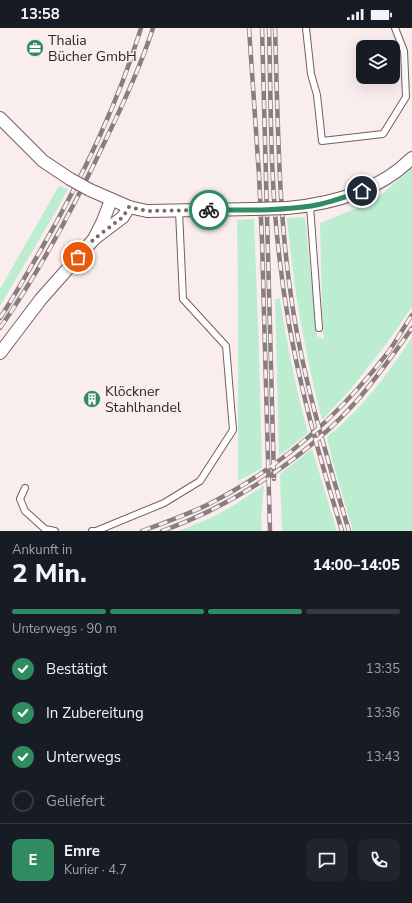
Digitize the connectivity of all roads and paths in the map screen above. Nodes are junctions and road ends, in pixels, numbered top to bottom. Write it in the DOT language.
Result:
graph roads {
  1 [pos="306,28"];
  2 [pos="395,28"];
  3 [pos="409,98"];
  4 [pos="0,118"];
  5 [pos="412,158"];
  6 [pos="111,200"];
  7 [pos="310,206"];
  8 [pos="129,207"];
  9 [pos="179,211"];
  10 [pos="94,239"];
  11 [pos="319,328"];
  12 [pos="0,353"];
  13 [pos="25,488"];
  14 [pos="55,531"];
  15 [pos="92,531"];
  1 -- 3 [label="lane"];
  2 -- 3 [label="lane"];
  4 -- 6 [label="street, bridge"];
  5 -- 7 [label="street"];
  6 -- 8 [label="street"];
  6 -- 10 [label="street"];
  7 -- 9 [label="street, bridge"];
  7 -- 11 [label="lane"];
  8 -- 9 [label="street"];
  8 -- 10 [label="street"];
  9 -- 15 [label="lane"];
  10 -- 12 [label="street"];
  13 -- 14 [label="lane"];
}
